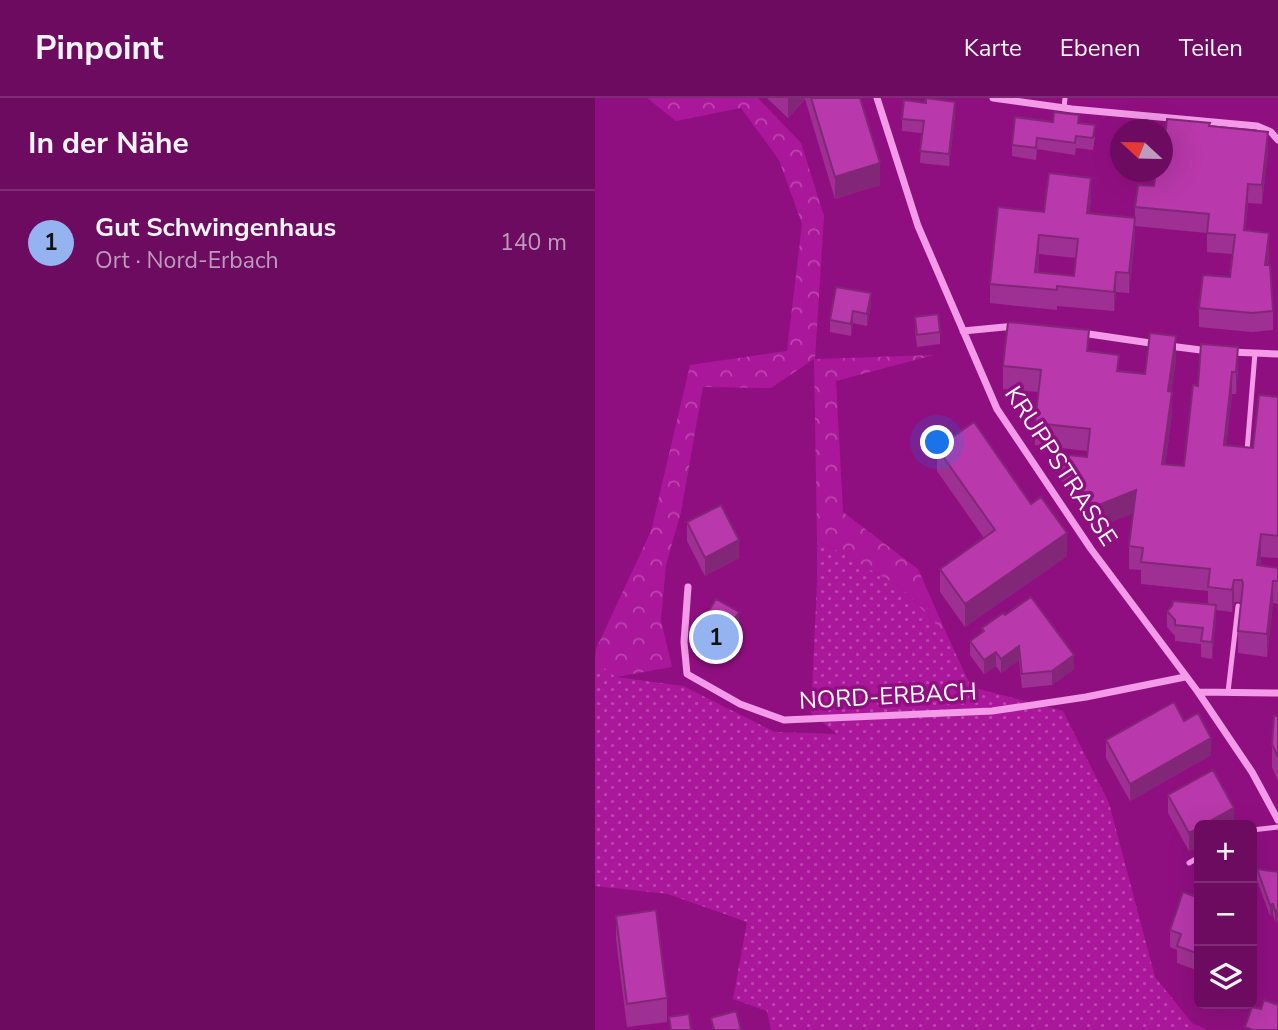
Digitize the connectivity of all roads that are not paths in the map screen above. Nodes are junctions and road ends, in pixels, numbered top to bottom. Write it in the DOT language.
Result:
graph roads {
  1 [pos="877,98"];
  2 [pos="993,98"];
  3 [pos="1065,98"];
  4 [pos="1037,101"];
  5 [pos="1065,108"];
  6 [pos="1277,138"];
  7 [pos="1027,327"];
  8 [pos="963,331"];
  9 [pos="1076,332"];
  10 [pos="1214,351"];
  11 [pos="1228,352"];
  12 [pos="1255,353"];
  13 [pos="1278,354"];
  14 [pos="1247,452"];
  15 [pos="688,587"];
  16 [pos="1238,606"];
  17 [pos="1185,677"];
  18 [pos="1198,692"];
  19 [pos="1228,692"];
  20 [pos="1278,693"];
  21 [pos="1278,820"];
  22 [pos="1278,827"];
  23 [pos="1257,829"];
  24 [pos="1194,860"];
  25 [pos="1189,863"];
  1 -- 8 [label="street, KRUPPSTRASSE"];
  2 -- 4 [label="street"];
  3 -- 5 [label="lane"];
  4 -- 5 [label="street"];
  5 -- 6 [label="street"];
  7 -- 8 [label="street"];
  8 -- 17 [label="street, KRUPPSTRASSE"];
  9 -- 10 [label="street"];
  11 -- 12 [label="street"];
  12 -- 13 [label="street"];
  12 -- 14 [label="lane"];
  15 -- 17 [label="street, NORD-ERBACH"];
  16 -- 19 [label="lane"];
  17 -- 18 [label="street, KRUPPSTRASSE"];
  18 -- 19 [label="street"];
  18 -- 21 [label="street, KRUPPSTRASSE"];
  19 -- 20 [label="street"];
  22 -- 23 [label="lane"];
  24 -- 25 [label="lane"];
}
